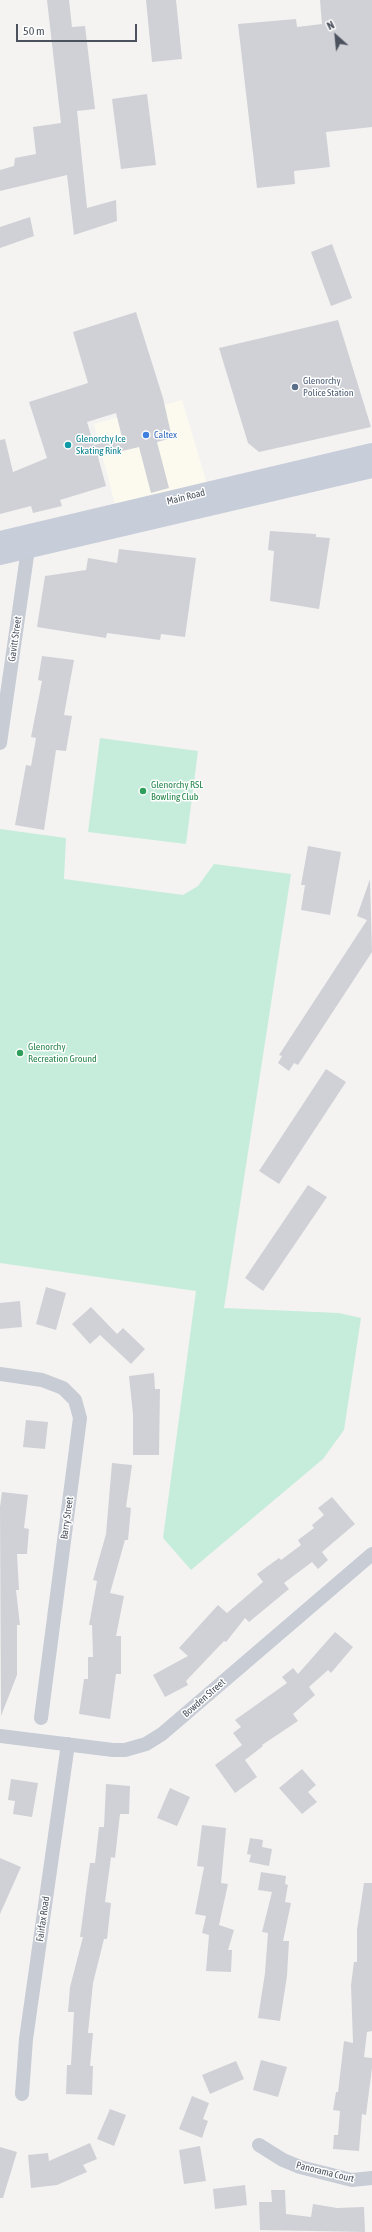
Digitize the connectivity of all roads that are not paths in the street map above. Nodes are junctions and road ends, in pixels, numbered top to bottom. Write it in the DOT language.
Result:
graph roads {
  1 [pos="372,453"];
  2 [pos="372,468"];
  3 [pos="0,541"];
  4 [pos="29,542"];
  5 [pos="0,555"];
  6 [pos="0,743"];
  7 [pos="0,1374"];
  8 [pos="372,1554"];
  9 [pos="41,1718"];
  10 [pos="0,1736"];
  11 [pos="68,1744"];
  12 [pos="22,2094"];
  13 [pos="260,2145"];
  14 [pos="372,2178"];
  1 -- 4 [label="main road, Main Road"];
  2 -- 4 [label="main road, Main Road"];
  3 -- 4 [label="main road, Main Road"];
  4 -- 5 [label="main road, Main Road"];
  4 -- 6 [label="street, Gavitt Street"];
  7 -- 9 [label="street, Barry Street"];
  8 -- 11 [label="street, Bowden Street"];
  10 -- 11 [label="street, Bowden Street"];
  11 -- 12 [label="street, Fairfax Road"];
  13 -- 14 [label="street, Panorama Court"];
}
